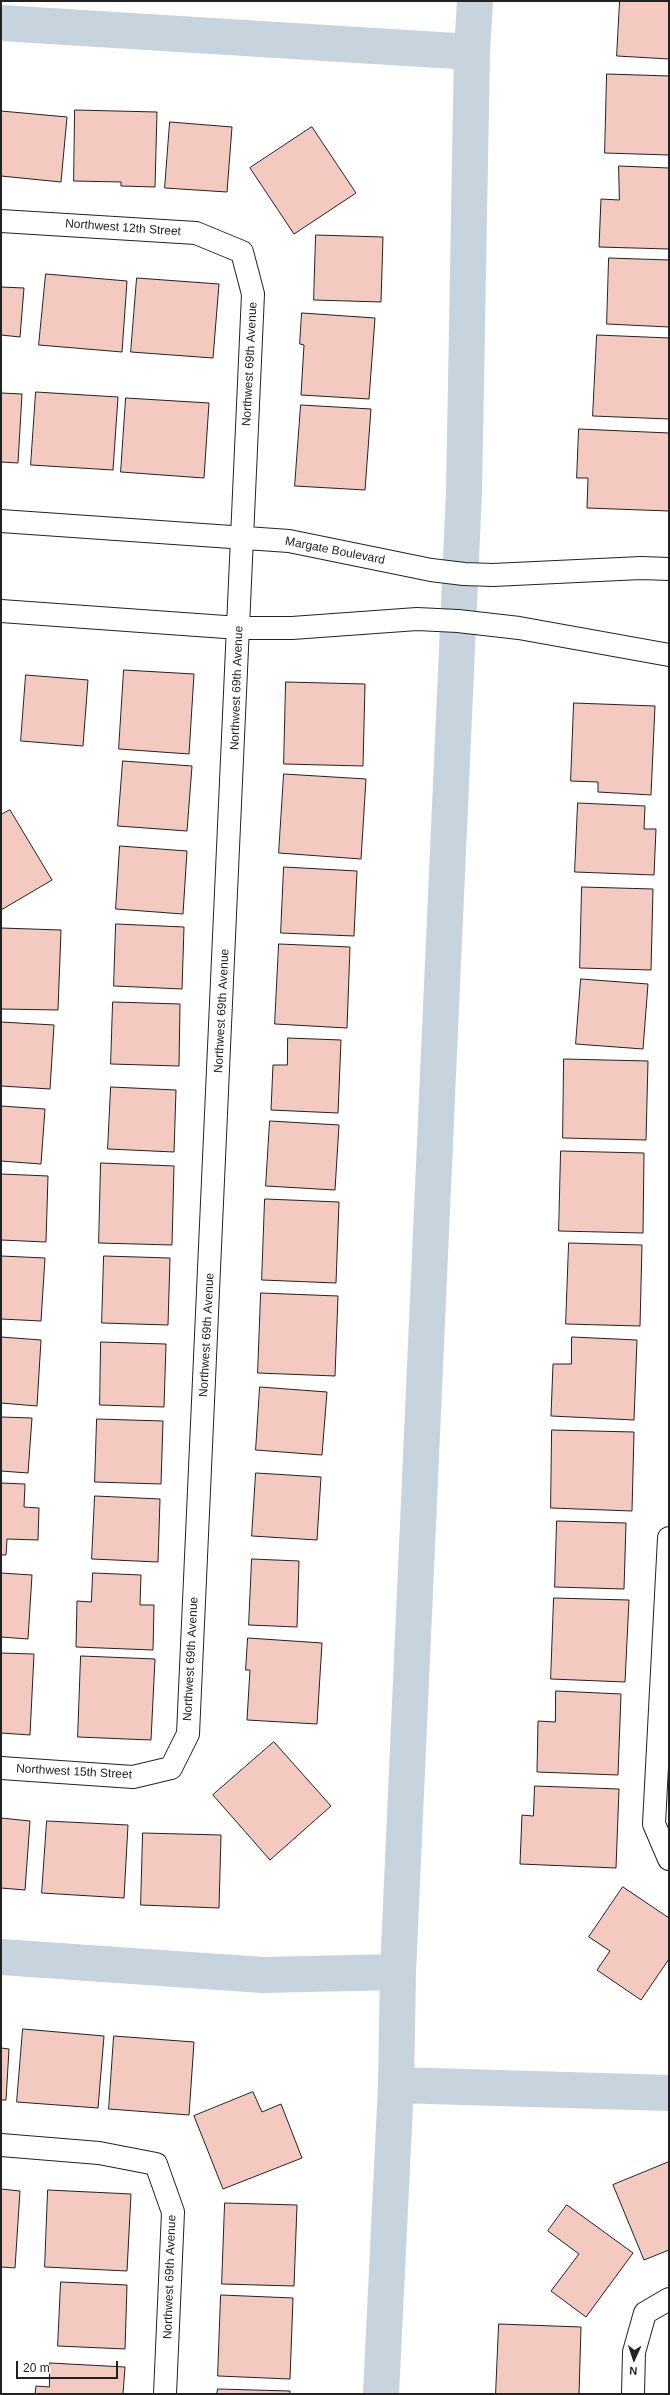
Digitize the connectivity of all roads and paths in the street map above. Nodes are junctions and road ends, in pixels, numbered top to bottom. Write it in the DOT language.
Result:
graph roads {
  1 [pos="1,221"];
  2 [pos="242,252"];
  3 [pos="1,522"];
  4 [pos="242,537"];
  5 [pos="669,569"];
  6 [pos="1,612"];
  7 [pos="239,628"];
  8 [pos="669,656"];
  9 [pos="669,1538"];
  10 [pos="668,1592"];
  11 [pos="1,1768"];
  12 [pos="171,1768"];
  13 [pos="669,1859"];
  14 [pos="1,2145"];
  15 [pos="669,2299"];
  16 [pos="165,2394"];
  17 [pos="633,2394"];
  1 -- 2 [label="street, Northwest 12th Street"];
  2 -- 4 [label="street, Northwest 69th Avenue"];
  3 -- 4 [label="street, Margate Boulevard"];
  4 -- 5 [label="street, Margate Boulevard"];
  4 -- 7 [label="street, Northwest 69th Avenue"];
  6 -- 7 [label="street"];
  7 -- 8 [label="street"];
  7 -- 12 [label="street, Northwest 69th Avenue"];
  9 -- 10 [label="street"];
  10 -- 13 [label="street"];
  11 -- 12 [label="street, Northwest 15th Street"];
  14 -- 16 [label="street, Northwest 69th Avenue"];
  15 -- 17 [label="street"];
}
